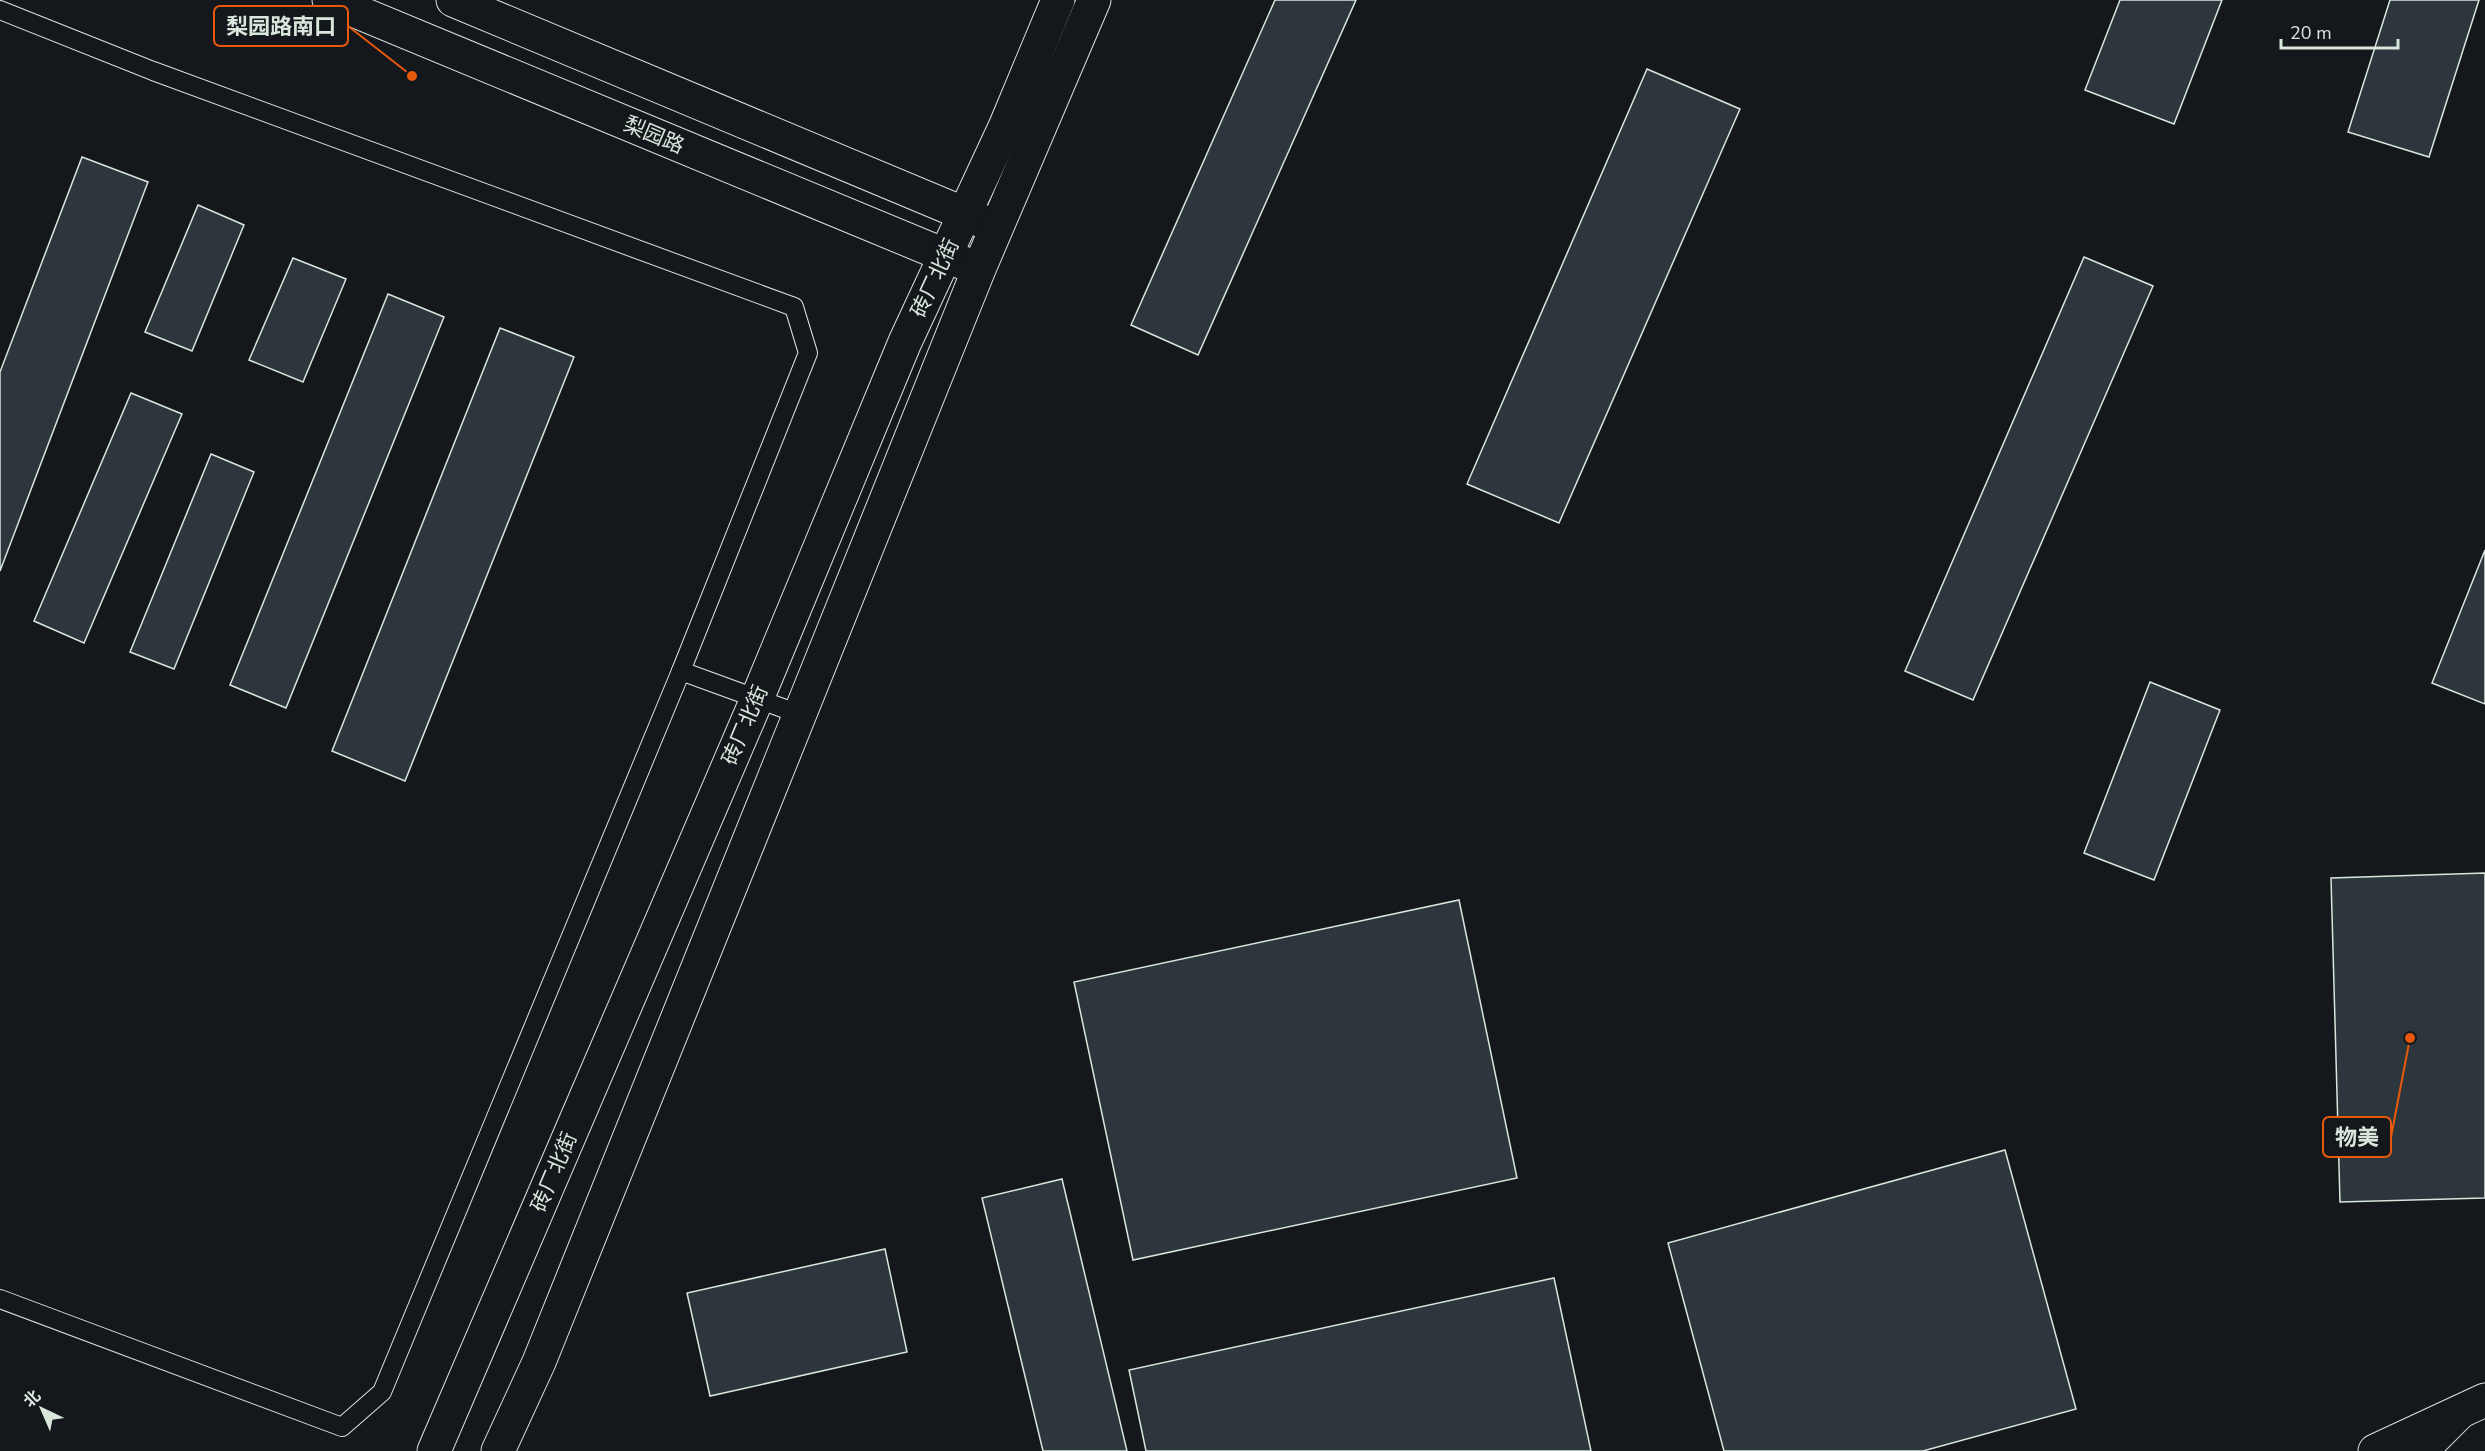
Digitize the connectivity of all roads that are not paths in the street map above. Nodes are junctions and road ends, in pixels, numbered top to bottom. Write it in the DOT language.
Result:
graph roads {
  1 [pos="329,0"];
  2 [pos="453,0"];
  3 [pos="1058,0"];
  4 [pos="1094,0"];
  5 [pos="0,10"];
  6 [pos="966,214"];
  7 [pos="997,228"];
  8 [pos="945,256"];
  9 [pos="979,269"];
  10 [pos="681,671"];
  11 [pos="757,699"];
  12 [pos="799,714"];
  13 [pos="0,1299"];
  14 [pos="2473,1406"];
  15 [pos="434,1451"];
  16 [pos="498,1451"];
  17 [pos="2375,1451"];
  18 [pos="2421,1451"];
  1 -- 8 [label="main road, 梨园路"];
  2 -- 6 [label="main road"];
  3 -- 6 [label="main road, 砖厂北街"];
  4 -- 7 [label="main road, 砖厂北街"];
  5 -- 10 [label="lane"];
  6 -- 7 [label="main road"];
  6 -- 8 [label="main road, 砖厂北街"];
  7 -- 9 [label="main road, 砖厂北街"];
  8 -- 9 [label="main road, 梨园路"];
  8 -- 11 [label="main road, 砖厂北街"];
  9 -- 12 [label="main road, 砖厂北街"];
  10 -- 11 [label="lane"];
  10 -- 13 [label="lane"];
  11 -- 12 [label="lane"];
  11 -- 15 [label="main road, 砖厂北街"];
  12 -- 16 [label="main road, 砖厂北街"];
  14 -- 17 [label="main road"];
  14 -- 18 [label="main road"];
}
